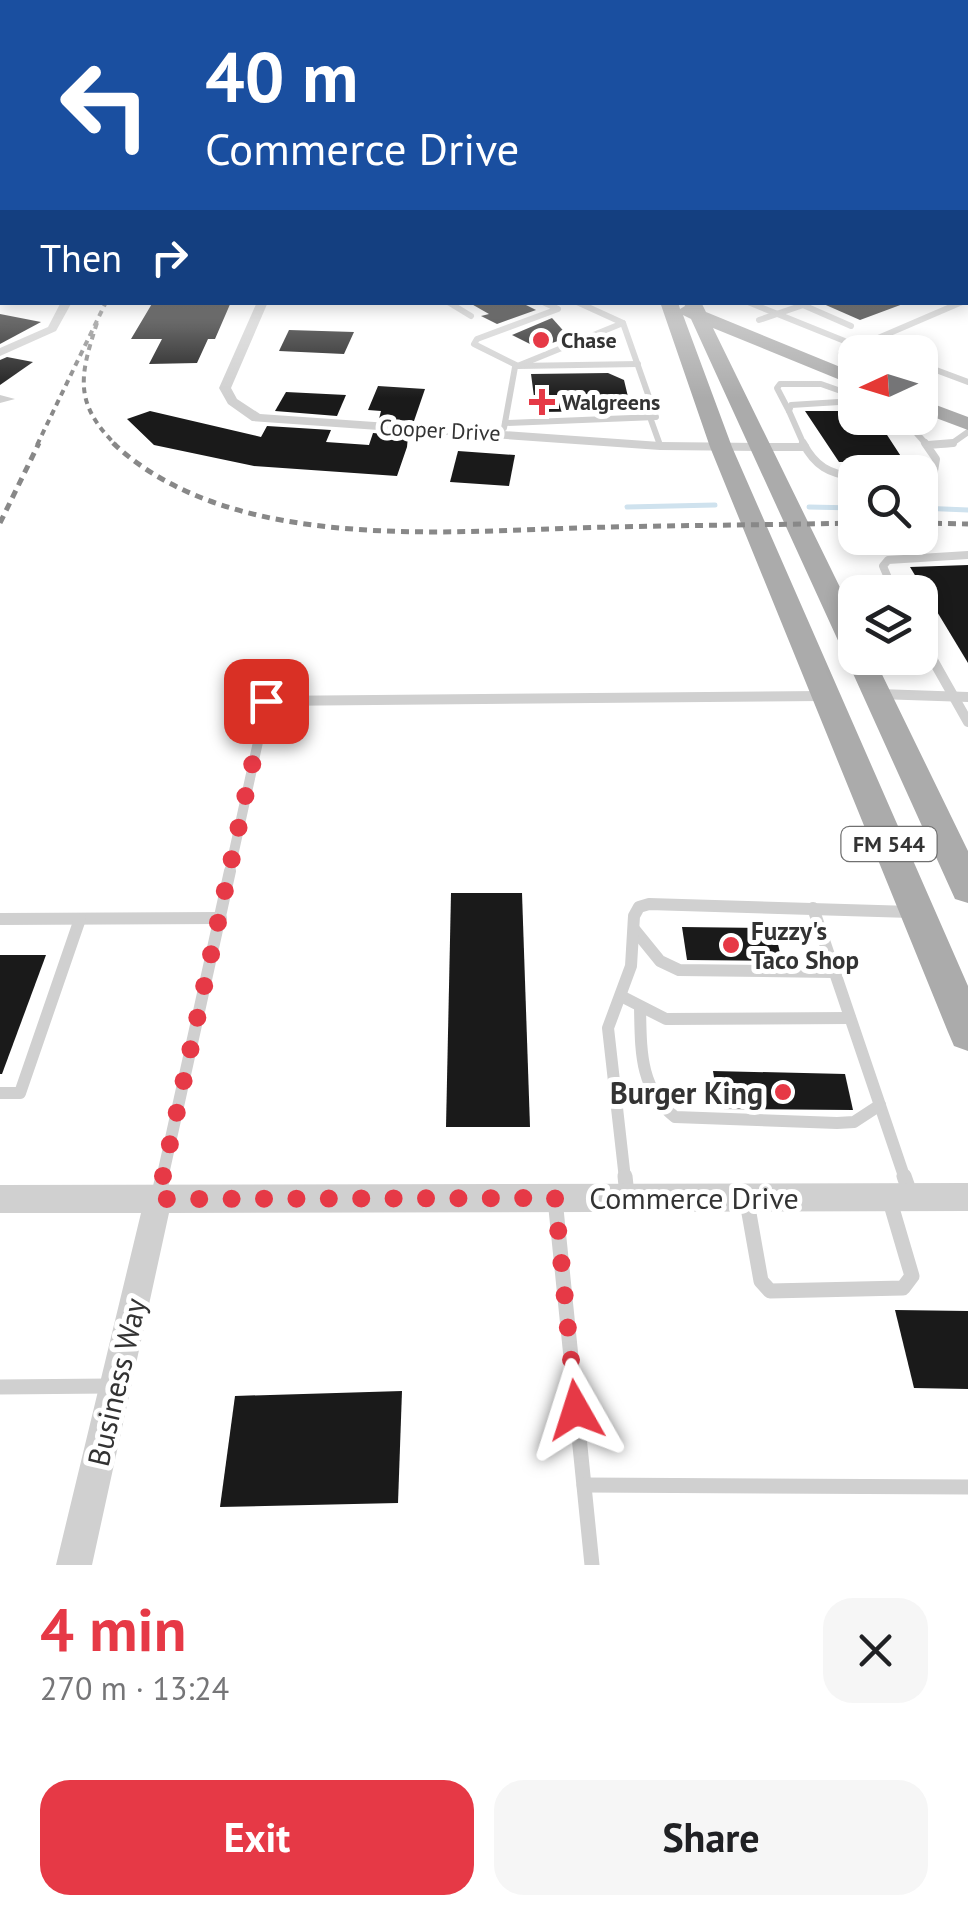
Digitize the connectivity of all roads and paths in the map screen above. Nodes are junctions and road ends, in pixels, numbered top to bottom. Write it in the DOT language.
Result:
graph roads {
  1 [pos="65,305"];
  2 [pos="261,305"];
  3 [pos="453,305"];
  4 [pos="549,305"];
  5 [pos="584,305"];
  6 [pos="669,305"];
  7 [pos="724,305"];
  8 [pos="750,305"];
  9 [pos="804,305"];
  10 [pos="808,305"];
  11 [pos="956,305"];
  12 [pos="694,308"];
  13 [pos="471,316"];
  14 [pos="624,323"];
  15 [pos="760,323"];
  16 [pos="851,326"];
  17 [pos="890,335"];
  18 [pos="838,349"];
  19 [pos="714,350"];
  20 [pos="0,352"];
  21 [pos="638,364"];
  22 [pos="518,366"];
  23 [pos="838,370"];
  24 [pos="938,371"];
  25 [pos="968,382"];
  26 [pos="838,391"];
  27 [pos="938,391"];
  28 [pos="838,399"];
  29 [pos="968,402"];
  30 [pos="789,411"];
  31 [pos="938,412"];
  32 [pos="651,420"];
  33 [pos="968,424"];
  34 [pos="504,428"];
  35 [pos="968,432"];
  36 [pos="918,435"];
  37 [pos="928,445"];
  38 [pos="660,446"];
  39 [pos="722,447"];
  40 [pos="760,447"];
  41 [pos="806,447"];
  42 [pos="932,455"];
  43 [pos="838,477"];
  44 [pos="968,556"];
  45 [pos="885,575"];
  46 [pos="838,611"];
  47 [pos="938,668"];
  48 [pos="868,675"];
  49 [pos="878,694"];
  50 [pos="826,696"];
  51 [pos="954,696"];
  52 [pos="968,697"];
  53 [pos="968,722"];
  54 [pos="968,888"];
  55 [pos="812,908"];
  56 [pos="918,912"];
  57 [pos="80,918"];
  58 [pos="221,918"];
  59 [pos="0,919"];
  60 [pos="634,928"];
  61 [pos="834,972"];
  62 [pos="621,996"];
  63 [pos="640,1008"];
  64 [pos="850,1018"];
  65 [pos="968,1032"];
  66 [pos="0,1093"];
  67 [pos="880,1105"];
  68 [pos="627,1197"];
  69 [pos="746,1197"];
  70 [pos="901,1197"];
  71 [pos="968,1197"];
  72 [pos="555,1198"];
  73 [pos="0,1199"];
  74 [pos="158,1199"];
  75 [pos="114,1386"];
  76 [pos="0,1387"];
  77 [pos="584,1484"];
  78 [pos="968,1487"];
  79 [pos="74,1565"];
  80 [pos="592,1565"];
  1 -- 20 [label="street"];
  2 -- 34 [label="street, Cooper Drive"];
  3 -- 13 [label="lane"];
  4 -- 22 [label="lane"];
  5 -- 14 [label="lane"];
  6 -- 39 [label="main road, FM 544 / FM 544"];
  7 -- 15 [label="main road"];
  8 -- 15 [label="lane"];
  9 -- 15 [label="lane"];
  10 -- 16 [label="lane"];
  11 -- 17 [label="lane"];
  12 -- 15 [label="main road"];
  12 -- 19 [label="main road"];
  14 -- 21 [label="lane"];
  14 -- 22 [label="lane"];
  15 -- 18 [label="main road"];
  15 -- 19 [label="main road"];
  15 -- 23 [label="main road"];
  19 -- 40 [label="main road"];
  21 -- 22 [label="lane"];
  21 -- 32 [label="lane"];
  22 -- 34 [label="lane"];
  24 -- 25 [label="lane"];
  26 -- 30 [label="lane"];
  27 -- 29 [label="main road"];
  28 -- 30 [label="lane"];
  30 -- 41 [label="lane"];
  31 -- 33 [label="main road"];
  32 -- 34 [label="lane"];
  32 -- 38 [label="lane"];
  34 -- 38 [label="street, Cooper Drive"];
  35 -- 37 [label="lane"];
  36 -- 37 [label="lane"];
  37 -- 42 [label="lane"];
  38 -- 39 [label="street, Cooper Drive"];
  39 -- 40 [label="street, Cooper Drive"];
  39 -- 50 [label="main road, FM 544 / FM 544"];
  40 -- 41 [label="lane"];
  40 -- 46 [label="main road"];
  41 -- 43 [label="lane"];
  44 -- 45 [label="lane"];
  47 -- 51 [label="lane"];
  48 -- 49 [label="main road, FM 544 / FM 544"];
  49 -- 50 [label="main road"];
  49 -- 51 [label="lane"];
  49 -- 54 [label="main road, FM 544 / FM 544"];
  50 -- 56 [label="main road, FM 544 / FM 544"];
  50 -- 58 [label="lane"];
  51 -- 52 [label="lane"];
  51 -- 53 [label="lane"];
  55 -- 56 [label="lane"];
  55 -- 60 [label="lane"];
  55 -- 61 [label="lane"];
  56 -- 65 [label="main road, FM 544 / FM 544"];
  57 -- 58 [label="lane"];
  57 -- 59 [label="lane"];
  57 -- 66 [label="lane"];
  58 -- 74 [label="lane"];
  60 -- 61 [label="lane"];
  60 -- 62 [label="lane"];
  61 -- 64 [label="lane"];
  62 -- 63 [label="lane"];
  62 -- 68 [label="lane"];
  63 -- 64 [label="lane"];
  63 -- 67 [label="lane"];
  64 -- 67 [label="lane"];
  67 -- 70 [label="lane"];
  68 -- 69 [label="street, Commerce Drive"];
  68 -- 72 [label="street, Commerce Drive"];
  69 -- 70 [label="street, Commerce Drive"];
  69 -- 70 [label="lane"];
  70 -- 71 [label="street, Commerce Drive"];
  72 -- 74 [label="street, Commerce Drive"];
  72 -- 77 [label="lane"];
  73 -- 74 [label="street, Commerce Drive"];
  74 -- 75 [label="street, Business Way"];
  75 -- 76 [label="lane"];
  75 -- 79 [label="street, Business Way"];
  77 -- 78 [label="lane"];
  77 -- 80 [label="lane"];
}
